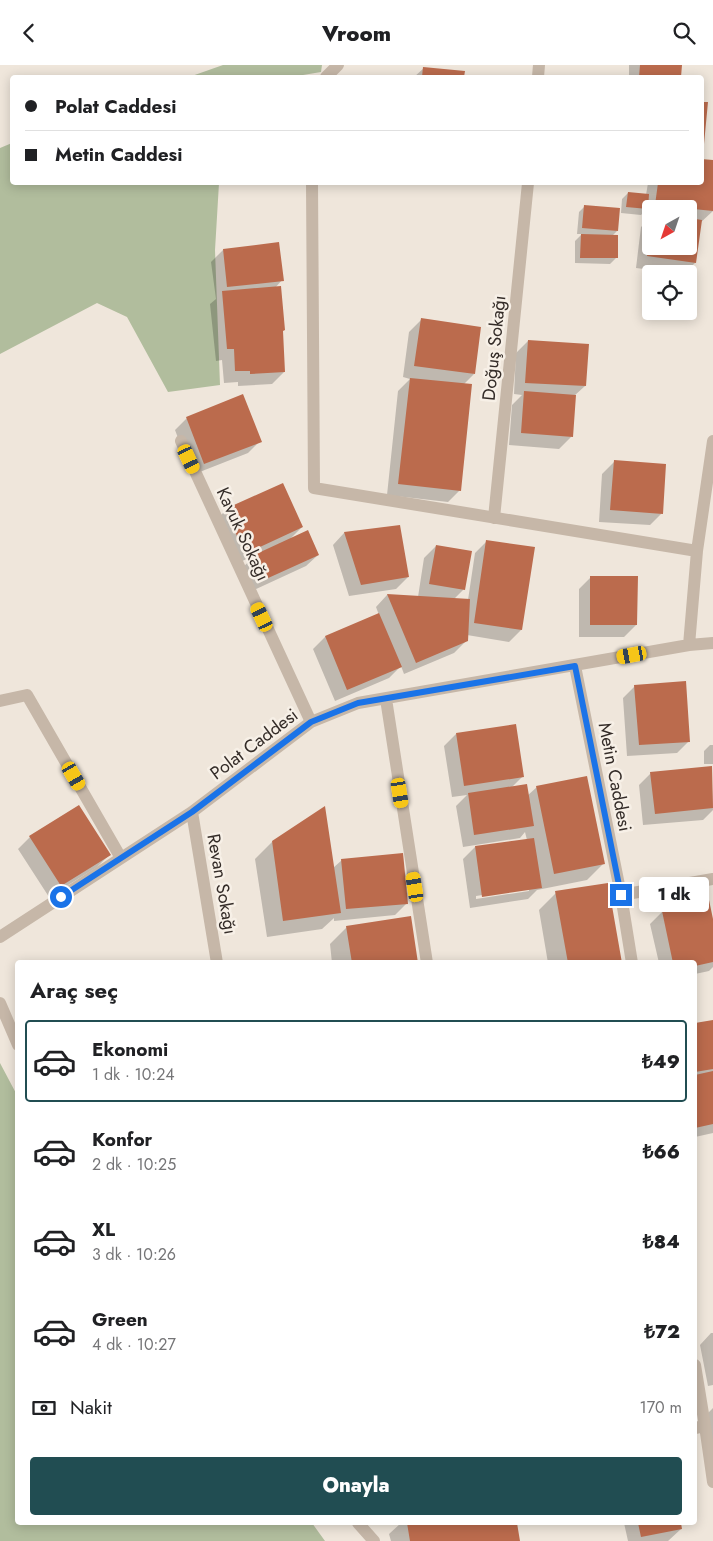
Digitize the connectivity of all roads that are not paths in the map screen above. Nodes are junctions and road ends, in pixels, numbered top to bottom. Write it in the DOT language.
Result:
graph roads {
  1 [pos="338,65"];
  2 [pos="328,75"];
  3 [pos="312,185"];
  4 [pos="528,185"];
  5 [pos="181,441"];
  6 [pos="712,449"];
  7 [pos="494,518"];
  8 [pos="697,551"];
  9 [pos="713,643"];
  10 [pos="689,645"];
  11 [pos="575,666"];
  12 [pos="386,699"];
  13 [pos="0,701"];
  14 [pos="311,722"];
  15 [pos="192,812"];
  16 [pos="121,858"];
  17 [pos="713,879"];
  18 [pos="621,895"];
  19 [pos="0,937"];
  20 [pos="217,960"];
  21 [pos="427,960"];
  22 [pos="632,960"];
  23 [pos="0,1003"];
  24 [pos="15,1038"];
  25 [pos="697,1390"];
  26 [pos="700,1427"];
  27 [pos="713,1482"];
  28 [pos="360,1525"];
  29 [pos="374,1541"];
  1 -- 2 [label="street"];
  3 -- 7 [label="street"];
  4 -- 7 [label="street, Doğuş Sokağı"];
  5 -- 14 [label="street, Kavuk Sokağı"];
  6 -- 8 [label="street"];
  7 -- 8 [label="street"];
  8 -- 10 [label="street"];
  9 -- 10 [label="street, Polat Caddesi"];
  10 -- 11 [label="street, Polat Caddesi"];
  11 -- 12 [label="street, Polat Caddesi"];
  11 -- 18 [label="street, Metin Caddesi"];
  12 -- 14 [label="street, Polat Caddesi"];
  12 -- 21 [label="street"];
  13 -- 16 [label="street"];
  14 -- 15 [label="street, Polat Caddesi"];
  15 -- 16 [label="street, Polat Caddesi"];
  15 -- 20 [label="street, Revan Sokağı"];
  16 -- 19 [label="street, Polat Caddesi"];
  17 -- 18 [label="street"];
  18 -- 22 [label="street, Metin Caddesi"];
  23 -- 24 [label="street"];
  25 -- 26 [label="street"];
  26 -- 27 [label="street"];
  28 -- 29 [label="street"];
}
